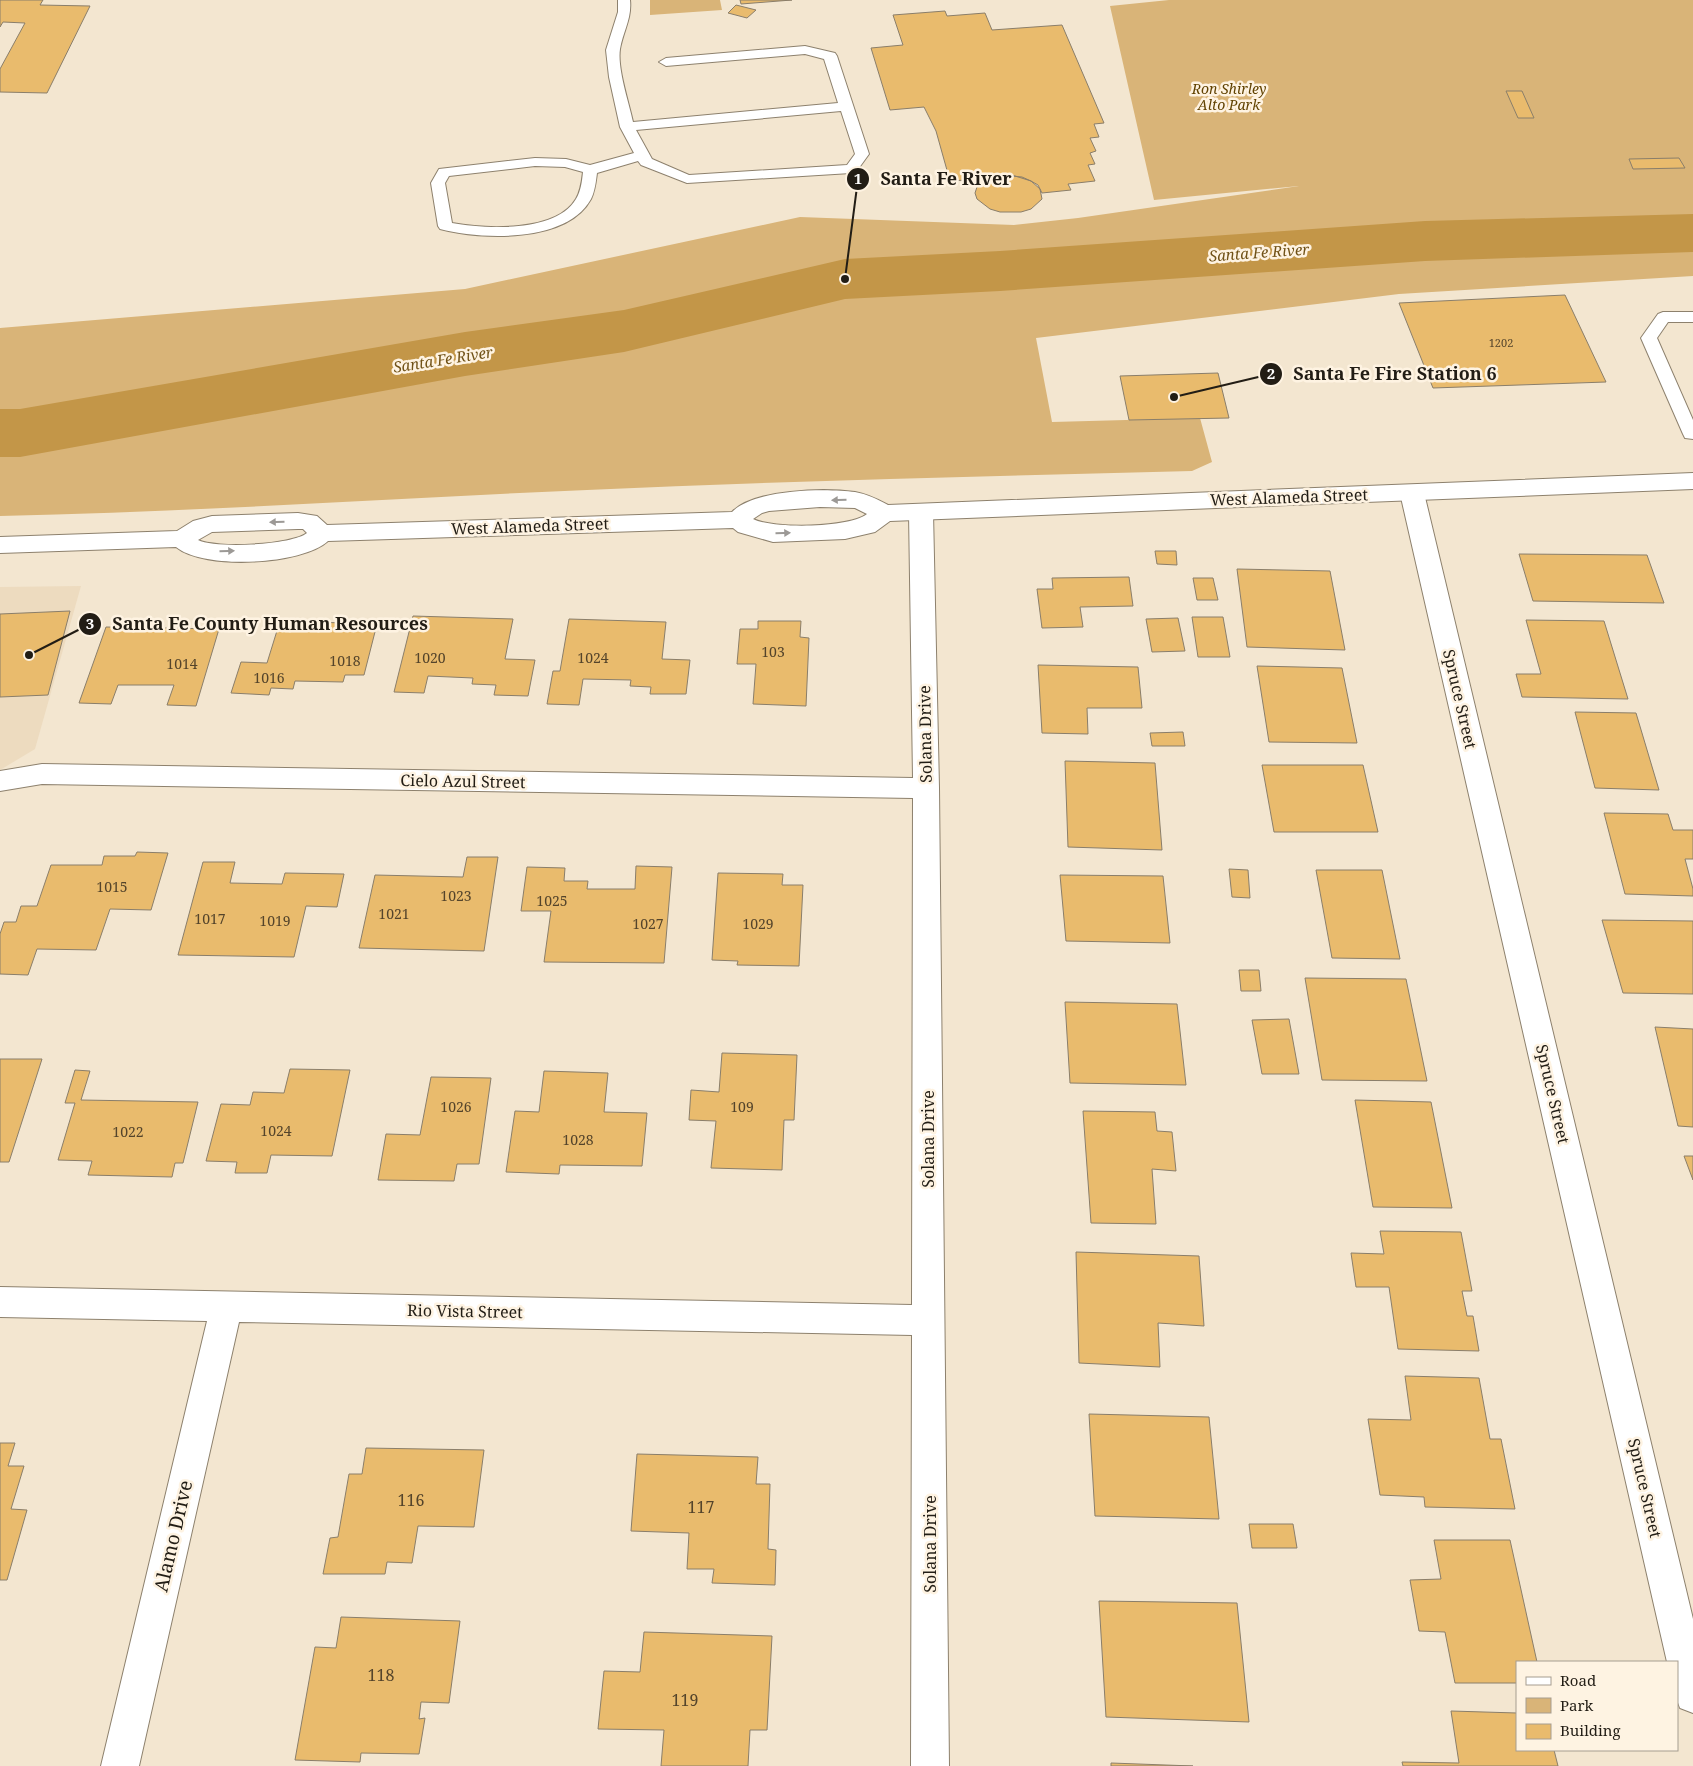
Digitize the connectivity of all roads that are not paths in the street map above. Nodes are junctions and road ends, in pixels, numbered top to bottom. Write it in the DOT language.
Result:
graph roads {
  1 [pos="624,0"];
  2 [pos="666,62"];
  3 [pos="846,106"];
  4 [pos="627,127"];
  5 [pos="642,155"];
  6 [pos="590,170"];
  7 [pos="1693,316"];
  8 [pos="1691,434"];
  9 [pos="1693,481"];
  10 [pos="1412,493"];
  11 [pos="920,512"];
  12 [pos="884,513"];
  13 [pos="738,520"];
  14 [pos="0,545"];
  15 [pos="0,781"];
  16 [pos="926,788"];
  17 [pos="0,1302"];
  18 [pos="226,1307"];
  19 [pos="929,1320"];
  20 [pos="1692,1685"];
  21 [pos="120,1766"];
  22 [pos="930,1766"];
  1 -- 4 [label="lane"];
  2 -- 3 [label="lane"];
  3 -- 4 [label="lane"];
  3 -- 5 [label="lane"];
  4 -- 5 [label="lane"];
  5 -- 6 [label="lane"];
  6 -- 6 [label="lane"];
  7 -- 8 [label="lane"];
  9 -- 10 [label="street, West Alameda Street"];
  10 -- 11 [label="street, West Alameda Street"];
  10 -- 20 [label="street, Spruce Street"];
  11 -- 12 [label="street, West Alameda Street"];
  11 -- 16 [label="street, Solana Drive"];
  13 -- 12 [label="street, West Alameda Street, one-way"];
  12 -- 13 [label="street, West Alameda Street, one-way"];
  13 -- 14 [label="street, West Alameda Street"];
  15 -- 16 [label="street, Cielo Azul Street"];
  16 -- 19 [label="street, Solana Drive"];
  17 -- 18 [label="street, Rio Vista Street"];
  18 -- 19 [label="street, Rio Vista Street"];
  18 -- 21 [label="street, Alamo Drive"];
  19 -- 22 [label="street, Solana Drive"];
}
